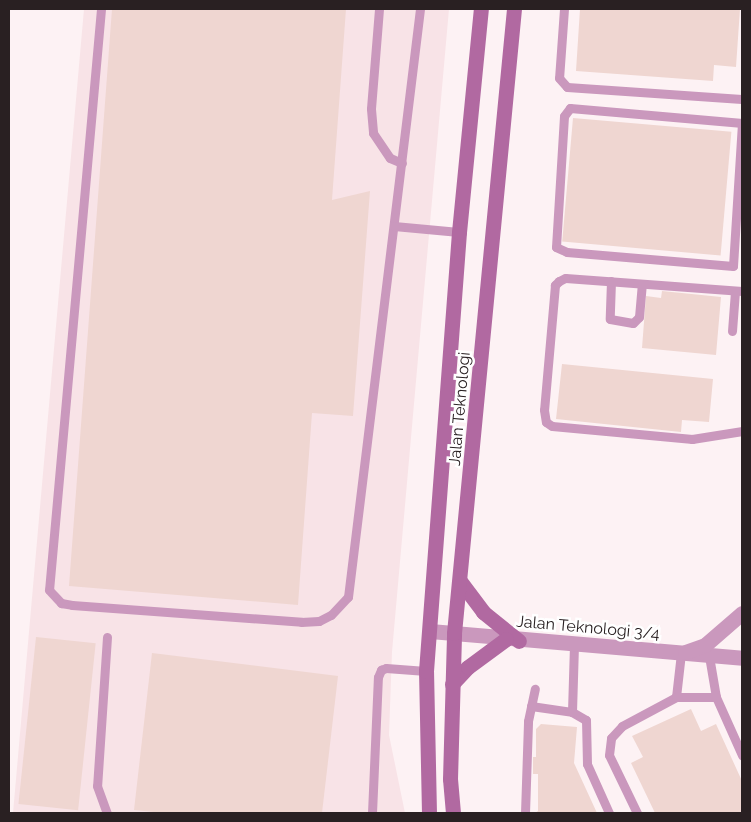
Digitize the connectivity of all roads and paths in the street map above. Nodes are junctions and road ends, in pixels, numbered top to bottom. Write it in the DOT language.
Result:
graph roads {
  1 [pos="101,9"];
  2 [pos="379,9"];
  3 [pos="420,9"];
  4 [pos="481,9"];
  5 [pos="514,9"];
  6 [pos="564,9"];
  7 [pos="742,99"];
  8 [pos="742,123"];
  9 [pos="402,163"];
  10 [pos="394,226"];
  11 [pos="459,232"];
  12 [pos="738,266"];
  13 [pos="611,281"];
  14 [pos="642,284"];
  15 [pos="738,291"];
  16 [pos="732,331"];
  17 [pos="742,431"];
  18 [pos="460,581"];
  19 [pos="742,613"];
  20 [pos="430,632"];
  21 [pos="454,633"];
  22 [pos="106,637"];
  23 [pos="512,640"];
  24 [pos="574,645"];
  25 [pos="681,654"];
  26 [pos="709,656"];
  27 [pos="742,658"];
  28 [pos="426,671"];
  29 [pos="452,684"];
  30 [pos="535,690"];
  31 [pos="676,697"];
  32 [pos="716,697"];
  33 [pos="531,706"];
  34 [pos="572,712"];
  35 [pos="742,755"];
  36 [pos="107,813"];
  37 [pos="372,813"];
  38 [pos="429,813"];
  39 [pos="454,813"];
  40 [pos="525,813"];
  41 [pos="609,813"];
  42 [pos="637,813"];
  1 -- 10 [label="lane"];
  2 -- 9 [label="lane"];
  3 -- 9 [label="lane"];
  4 -- 11 [label="street, Jalan Teknologi"];
  5 -- 18 [label="street, Jalan Teknologi"];
  6 -- 7 [label="lane"];
  8 -- 12 [label="lane"];
  8 -- 12 [label="lane"];
  9 -- 10 [label="lane"];
  10 -- 11 [label="lane"];
  11 -- 20 [label="street, Jalan Teknologi"];
  13 -- 14 [label="lane"];
  13 -- 14 [label="lane"];
  13 -- 17 [label="lane"];
  14 -- 15 [label="lane"];
  15 -- 16 [label="lane"];
  18 -- 21 [label="street, Jalan Teknologi"];
  18 -- 23 [label="street"];
  19 -- 25 [label="street"];
  20 -- 21 [label="street, Jalan Teknologi 3/4"];
  20 -- 28 [label="street, Jalan Teknologi"];
  21 -- 23 [label="street, Jalan Teknologi 3/4"];
  21 -- 29 [label="street, Jalan Teknologi"];
  22 -- 36 [label="lane"];
  23 -- 24 [label="street, Jalan Teknologi 3/4"];
  23 -- 29 [label="street"];
  24 -- 25 [label="street, Jalan Teknologi 3/4"];
  24 -- 34 [label="lane"];
  25 -- 26 [label="street, Jalan Teknologi 3/4"];
  25 -- 31 [label="lane"];
  26 -- 27 [label="street, Jalan Teknologi 3/4"];
  26 -- 32 [label="lane"];
  28 -- 37 [label="lane"];
  28 -- 38 [label="street, Jalan Teknologi"];
  29 -- 39 [label="street, Jalan Teknologi"];
  30 -- 33 [label="lane"];
  31 -- 32 [label="lane"];
  31 -- 42 [label="lane"];
  32 -- 35 [label="lane"];
  33 -- 34 [label="lane"];
  33 -- 40 [label="lane"];
  34 -- 41 [label="lane"];
}
